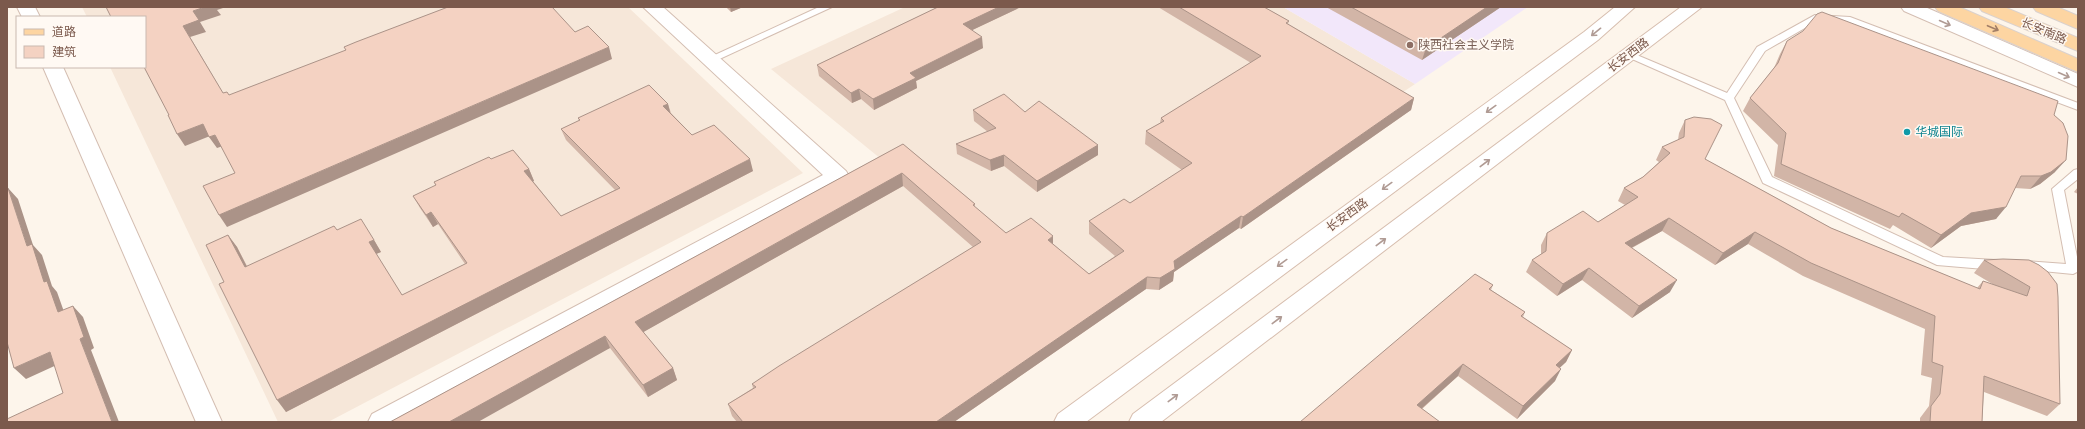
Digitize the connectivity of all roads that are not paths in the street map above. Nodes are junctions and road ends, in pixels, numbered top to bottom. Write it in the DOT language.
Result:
graph roads {
  1 [pos="26,7"];
  2 [pos="652,7"];
  3 [pos="827,7"];
  4 [pos="1626,7"];
  5 [pos="1693,7"];
  6 [pos="1910,7"];
  7 [pos="1944,7"];
  8 [pos="1988,7"];
  9 [pos="2042,7"];
  10 [pos="30,16"];
  11 [pos="2078,22"];
  12 [pos="2078,45"];
  13 [pos="1628,55"];
  14 [pos="709,60"];
  15 [pos="2078,66"];
  16 [pos="53,68"];
  17 [pos="2078,81"];
  18 [pos="1729,98"];
  19 [pos="2078,107"];
  20 [pos="2078,173"];
  21 [pos="209,422"];
  22 [pos="381,422"];
  23 [pos="1067,422"];
  24 [pos="1142,422"];
  1 -- 10 [label="main road"];
  2 -- 14 [label="main road"];
  3 -- 14 [label="lane"];
  4 -- 23 [label="main road, 长安西路, one-way"];
  5 -- 13 [label="main road, 长安西路"];
  6 -- 17 [label="main road, one-way"];
  7 -- 15 [label="main road, one-way"];
  8 -- 12 [label="main road, 长安南路"];
  9 -- 11 [label="main road, 长安南路"];
  13 -- 18 [label="lane"];
  24 -- 13 [label="main road, 长安西路, one-way"];
  14 -- 22 [label="main road"];
  16 -- 21 [label="main road"];
  18 -- 19 [label="lane"];
  18 -- 20 [label="lane"];
}
